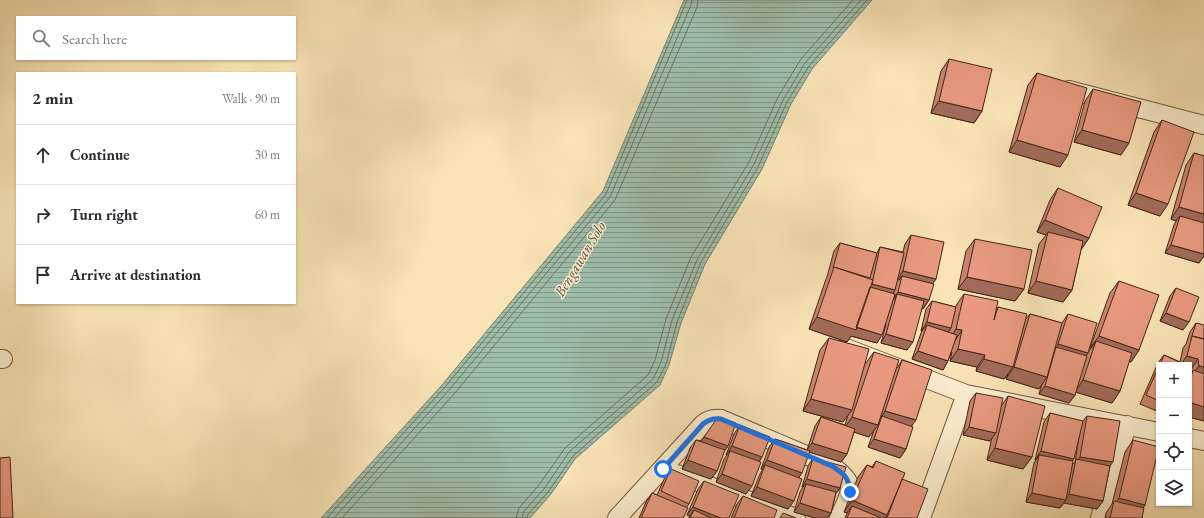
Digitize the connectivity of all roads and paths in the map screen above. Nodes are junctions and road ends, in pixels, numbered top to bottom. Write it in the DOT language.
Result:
graph roads {
  1 [pos="1069,90"];
  2 [pos="1204,125"];
  3 [pos="846,348"];
  4 [pos="966,394"];
  5 [pos="1127,425"];
  6 [pos="1156,431"];
  7 [pos="1192,439"];
  8 [pos="1204,441"];
  9 [pos="663,469"];
  10 [pos="617,518"];
  11 [pos="796,518"];
  12 [pos="839,518"];
  13 [pos="921,518"];
  14 [pos="1100,518"];
  1 -- 2 [label="street"];
  3 -- 4 [label="street"];
  4 -- 5 [label="street"];
  4 -- 13 [label="street"];
  5 -- 6 [label="street"];
  5 -- 14 [label="street"];
  7 -- 8 [label="street"];
  9 -- 10 [label="street"];
  9 -- 11 [label="street"];
  9 -- 12 [label="street"];
}
